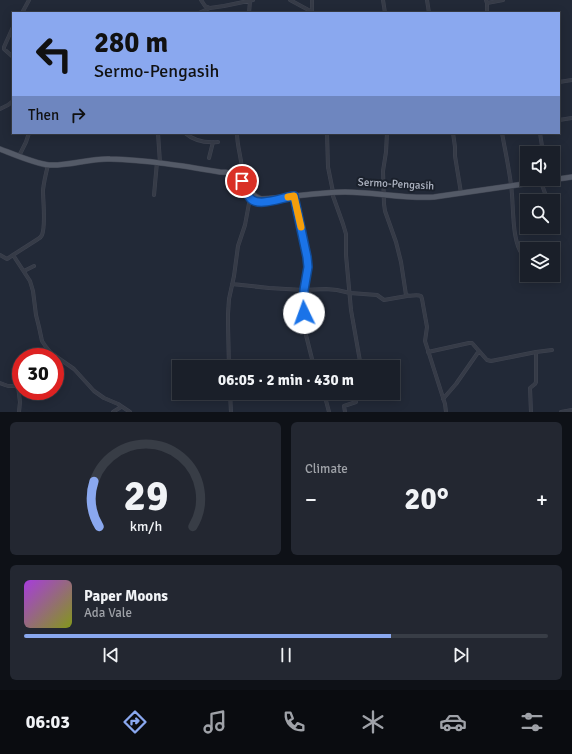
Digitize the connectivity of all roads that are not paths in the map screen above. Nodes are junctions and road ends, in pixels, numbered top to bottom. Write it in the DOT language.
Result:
graph roads {
  1 [pos="29,0"];
  2 [pos="201,0"];
  3 [pos="252,0"];
  4 [pos="291,0"];
  5 [pos="312,0"];
  6 [pos="384,0"];
  7 [pos="427,0"];
  8 [pos="503,0"];
  9 [pos="486,2"];
  10 [pos="210,8"];
  11 [pos="23,12"];
  12 [pos="201,12"];
  13 [pos="249,12"];
  14 [pos="313,12"];
  15 [pos="385,12"];
  16 [pos="429,12"];
  17 [pos="488,12"];
  18 [pos="12,29"];
  19 [pos="12,56"];
  20 [pos="572,80"];
  21 [pos="560,82"];
  22 [pos="12,102"];
  23 [pos="0,109"];
  24 [pos="572,118"];
  25 [pos="560,120"];
  26 [pos="29,134"];
  27 [pos="158,134"];
  28 [pos="186,134"];
  29 [pos="237,134"];
  30 [pos="327,134"];
  31 [pos="387,134"];
  32 [pos="453,134"];
  33 [pos="502,134"];
  34 [pos="540,134"];
  35 [pos="213,142"];
  36 [pos="218,142"];
  37 [pos="542,146"];
  38 [pos="0,149"];
  39 [pos="19,156"];
  40 [pos="209,158"];
  41 [pos="159,162"];
  42 [pos="48,165"];
  43 [pos="572,177"];
  44 [pos="560,179"];
  45 [pos="242,181"];
  46 [pos="520,185"];
  47 [pos="511,186"];
  48 [pos="333,192"];
  49 [pos="461,193"];
  50 [pos="384,194"];
  51 [pos="154,195"];
  52 [pos="292,196"];
  53 [pos="250,198"];
  54 [pos="520,252"];
  55 [pos="0,255"];
  56 [pos="13,255"];
  57 [pos="34,266"];
  58 [pos="24,272"];
  59 [pos="232,284"];
  60 [pos="304,290"];
  61 [pos="350,293"];
  62 [pos="407,296"];
  63 [pos="552,350"];
  64 [pos="428,352"];
  65 [pos="479,352"];
  66 [pos="536,352"];
  67 [pos="229,360"];
  68 [pos="312,360"];
  69 [pos="360,360"];
  70 [pos="0,383"];
  71 [pos="443,399"];
  72 [pos="230,400"];
  73 [pos="326,400"];
  74 [pos="356,400"];
  75 [pos="121,406"];
  76 [pos="572,410"];
  77 [pos="19,412"];
  78 [pos="113,412"];
  79 [pos="130,412"];
  80 [pos="231,412"];
  81 [pos="329,412"];
  82 [pos="344,412"];
  83 [pos="446,412"];
  84 [pos="531,412"];
  85 [pos="561,412"];
  1 -- 11 [label="street"];
  2 -- 10 [label="street"];
  3 -- 10 [label="street"];
  3 -- 13 [label="street"];
  4 -- 14 [label="street"];
  5 -- 14 [label="street"];
  6 -- 15 [label="street"];
  7 -- 16 [label="street"];
  8 -- 9 [label="street"];
  9 -- 17 [label="street"];
  10 -- 12 [label="street"];
  18 -- 19 [label="street"];
  20 -- 21 [label="street"];
  22 -- 23 [label="street"];
  24 -- 25 [label="street"];
  26 -- 39 [label="street"];
  27 -- 41 [label="street"];
  28 -- 35 [label="street"];
  29 -- 45 [label="street"];
  30 -- 48 [label="street"];
  31 -- 50 [label="street"];
  32 -- 49 [label="street"];
  33 -- 47 [label="street"];
  34 -- 37 [label="street"];
  35 -- 36 [label="street"];
  35 -- 40 [label="street"];
  38 -- 39 [label="main road, Sermo-Pengasih"];
  39 -- 42 [label="main road, Sermo-Pengasih"];
  41 -- 42 [label="main road, Sermo-Pengasih"];
  41 -- 45 [label="main road, Sermo-Pengasih"];
  41 -- 51 [label="street"];
  42 -- 56 [label="street"];
  43 -- 44 [label="main road, Sermo-Pengasih"];
  45 -- 52 [label="main road, Sermo-Pengasih"];
  45 -- 53 [label="main road"];
  46 -- 47 [label="main road, Sermo-Pengasih"];
  47 -- 49 [label="main road, Sermo-Pengasih"];
  47 -- 54 [label="street"];
  48 -- 50 [label="main road, Sermo-Pengasih"];
  48 -- 52 [label="main road, Sermo-Pengasih"];
  48 -- 61 [label="street"];
  49 -- 50 [label="main road, Sermo-Pengasih"];
  50 -- 62 [label="street"];
  52 -- 53 [label="main road, Sermo-Pengasih"];
  52 -- 60 [label="street"];
  53 -- 59 [label="street"];
  55 -- 56 [label="street"];
  56 -- 58 [label="street"];
  57 -- 58 [label="street"];
  58 -- 75 [label="street"];
  59 -- 60 [label="street"];
  59 -- 67 [label="street"];
  60 -- 61 [label="street"];
  60 -- 68 [label="street"];
  61 -- 62 [label="street"];
  61 -- 69 [label="street"];
  62 -- 64 [label="street"];
  63 -- 66 [label="street"];
  64 -- 65 [label="street"];
  64 -- 71 [label="street"];
  65 -- 66 [label="street"];
  65 -- 71 [label="street"];
  66 -- 84 [label="street"];
  70 -- 77 [label="street"];
  71 -- 83 [label="street"];
  72 -- 80 [label="street"];
  73 -- 81 [label="street"];
  74 -- 82 [label="street"];
  75 -- 78 [label="street"];
  75 -- 79 [label="street"];
  76 -- 85 [label="street"];
}
